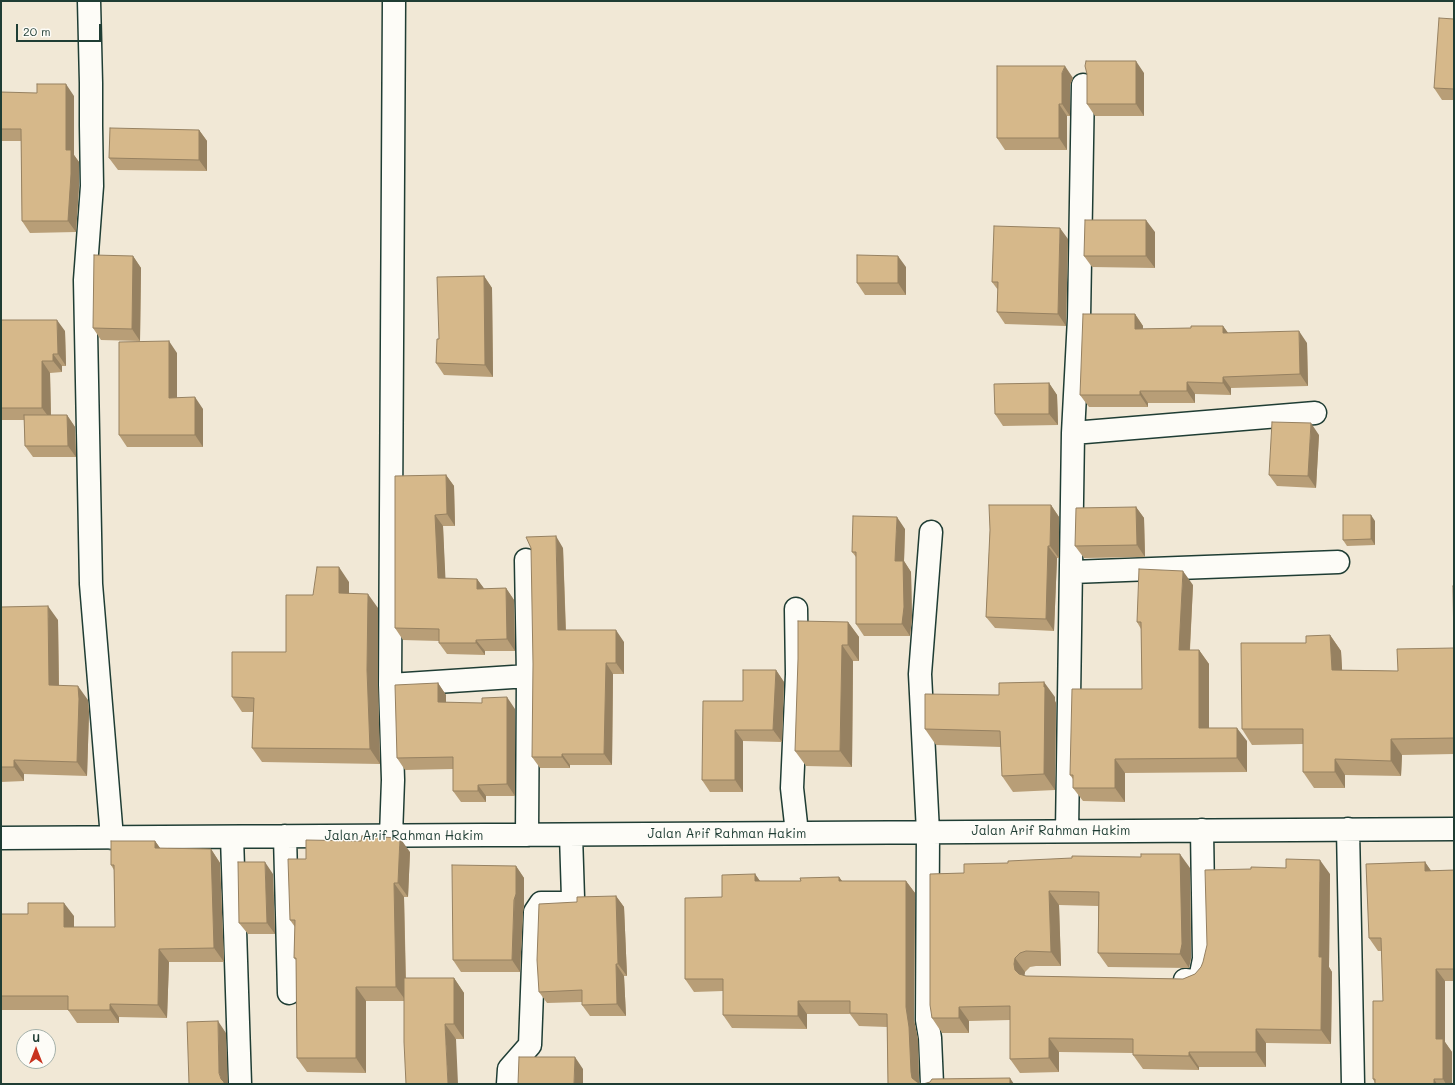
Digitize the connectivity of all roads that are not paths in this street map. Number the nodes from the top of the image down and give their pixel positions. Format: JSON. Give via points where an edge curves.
{"nodes":[{"id":1,"x":89,"y":1,"type":"edge"},
{"id":2,"x":394,"y":1,"type":"edge"},
{"id":3,"x":1083,"y":85,"type":"dead end"},
{"id":4,"x":1316,"y":413,"type":"dead end"},
{"id":5,"x":1073,"y":433,"type":"junction"},
{"id":6,"x":931,"y":532,"type":"dead end"},
{"id":7,"x":526,"y":560,"type":"dead end"},
{"id":8,"x":1338,"y":562,"type":"dead end"},
{"id":9,"x":1072,"y":572,"type":"junction"},
{"id":10,"x":796,"y":609,"type":"dead end"},
{"id":11,"x":528,"y":676,"type":"junction"},
{"id":12,"x":390,"y":685,"type":"junction"},
{"id":13,"x":1348,"y":829,"type":"junction"},
{"id":14,"x":1454,"y":829,"type":"edge"},
{"id":15,"x":1202,"y":830,"type":"junction"},
{"id":16,"x":1067,"y":831,"type":"junction"},
{"id":17,"x":928,"y":832,"type":"junction"},
{"id":18,"x":797,"y":833,"type":"junction"},
{"id":19,"x":571,"y":834,"type":"junction"},
{"id":20,"x":527,"y":835,"type":"junction"},
{"id":21,"x":285,"y":836,"type":"junction"},
{"id":22,"x":391,"y":836,"type":"junction"},
{"id":23,"x":232,"y":837,"type":"junction"},
{"id":24,"x":1,"y":838,"type":"edge"},
{"id":25,"x":112,"y":838,"type":"junction"},
{"id":26,"x":1162,"y":980,"type":"edge"},
{"id":27,"x":288,"y":993,"type":"dead end"},
{"id":28,"x":240,"y":1084,"type":"edge"},
{"id":29,"x":508,"y":1084,"type":"edge"},
{"id":30,"x":932,"y":1084,"type":"edge"},
{"id":31,"x":1353,"y":1084,"type":"edge"}],
"edges":[{"from":1,"to":25,"type":"street","via":[[92,186],[85,280],[92,584]]},
{"from":2,"to":12,"type":"street"},
{"from":3,"to":5,"type":"street","via":[[1079,318]]},
{"from":4,"to":5,"type":"street"},
{"from":5,"to":9,"type":"street"},
{"from":6,"to":17,"type":"street","via":[[920,674]]},
{"from":7,"to":11,"type":"street"},
{"from":8,"to":9,"type":"street"},
{"from":9,"to":16,"type":"street"},
{"from":10,"to":18,"type":"street","via":[[792,788]]},
{"from":11,"to":12,"type":"street"},
{"from":11,"to":20,"type":"street"},
{"from":12,"to":22,"type":"street","via":[[393,780]]},
{"from":13,"to":14,"type":"street","name":"Jalan Arif Rahman Hakim"},
{"from":13,"to":15,"type":"street","name":"Jalan Arif Rahman Hakim"},
{"from":13,"to":31,"type":"street"},
{"from":15,"to":16,"type":"street","name":"Jalan Arif Rahman Hakim"},
{"from":15,"to":26,"type":"street","via":[[1204,959],[1201,974],[1194,980]]},
{"from":16,"to":17,"type":"street","name":"Jalan Arif Rahman Hakim"},
{"from":17,"to":18,"type":"street","name":"Jalan Arif Rahman Hakim"},
{"from":17,"to":30,"type":"street","via":[[927,1020]]},
{"from":18,"to":19,"type":"street","name":"Jalan Arif Rahman Hakim"},
{"from":19,"to":20,"type":"street","name":"Jalan Arif Rahman Hakim"},
{"from":19,"to":29,"type":"street","via":[[572,902],[541,903],[535,912],[530,1045],[509,1069]]},
{"from":20,"to":22,"type":"street","name":"Jalan Arif Rahman Hakim"},
{"from":21,"to":22,"type":"street","name":"Jalan Arif Rahman Hakim"},
{"from":21,"to":23,"type":"street","name":"Jalan Arif Rahman Hakim"},
{"from":21,"to":27,"type":"street"},
{"from":23,"to":25,"type":"street","name":"Jalan Arif Rahman Hakim"},
{"from":23,"to":28,"type":"street"},
{"from":24,"to":25,"type":"street","name":"Jalan Arif Rahman Hakim"}]}
